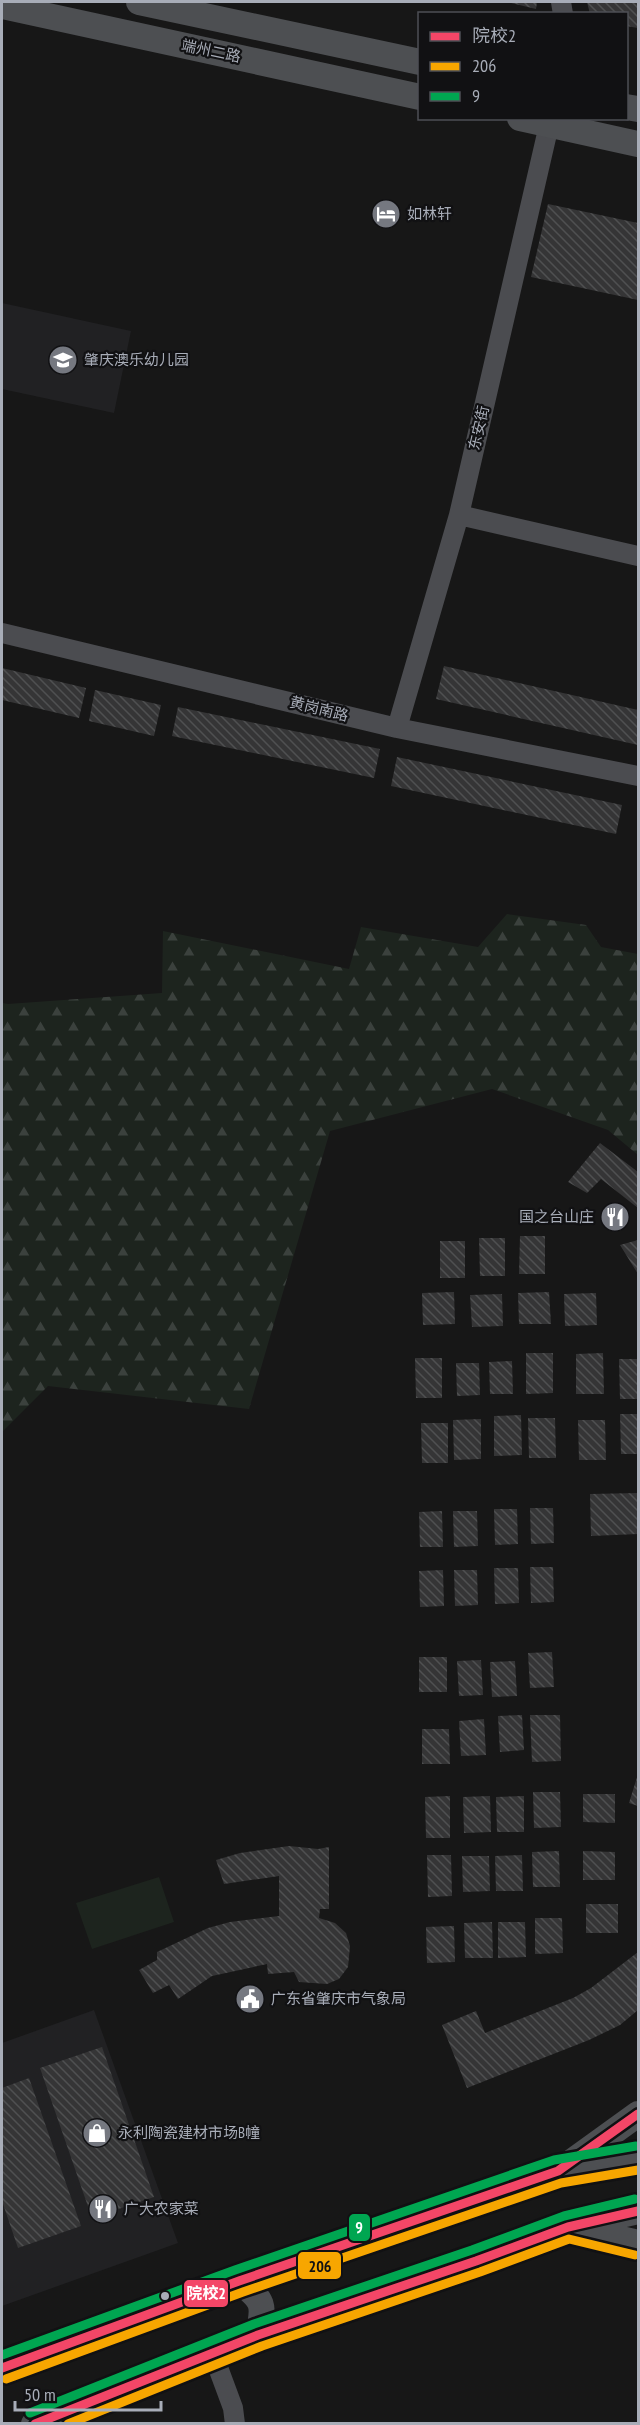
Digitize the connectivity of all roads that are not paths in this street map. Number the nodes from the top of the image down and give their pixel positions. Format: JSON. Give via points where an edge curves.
{"nodes":[{"id":1,"x":139,"y":2,"type":"edge"},
{"id":2,"x":2,"y":6,"type":"edge"},
{"id":3,"x":418,"y":62,"type":"edge"},
{"id":4,"x":418,"y":97,"type":"edge"},
{"id":5,"x":528,"y":120,"type":"edge"},
{"id":6,"x":549,"y":125,"type":"junction"},
{"id":7,"x":639,"y":144,"type":"edge"},
{"id":8,"x":459,"y":515,"type":"junction"},
{"id":9,"x":639,"y":556,"type":"edge"},
{"id":10,"x":2,"y":633,"type":"edge"},
{"id":11,"x":397,"y":728,"type":"junction"},
{"id":12,"x":639,"y":776,"type":"edge"},
{"id":13,"x":639,"y":2114,"type":"edge"},
{"id":14,"x":639,"y":2158,"type":"edge"},
{"id":15,"x":558,"y":2171,"type":"junction"},
{"id":16,"x":639,"y":2211,"type":"edge"},
{"id":17,"x":568,"y":2227,"type":"junction"},
{"id":18,"x":639,"y":2243,"type":"edge"},
{"id":19,"x":239,"y":2281,"type":"junction"},
{"id":20,"x":258,"y":2335,"type":"junction"},
{"id":21,"x":213,"y":2354,"type":"junction"},
{"id":22,"x":2,"y":2368,"type":"edge"},
{"id":23,"x":34,"y":2424,"type":"edge"},
{"id":24,"x":236,"y":2424,"type":"edge"}],
"edges":[{"from":1,"to":3,"type":"main road"},
{"from":2,"to":4,"type":"main road","name":"端州二路"},
{"from":5,"to":6,"type":"main road"},
{"from":6,"to":7,"type":"main road"},
{"from":6,"to":8,"type":"street","name":"东安街"},
{"from":8,"to":9,"type":"street"},
{"from":8,"to":11,"type":"street","name":"东安街"},
{"from":10,"to":11,"type":"street","name":"黄岗南路"},
{"from":11,"to":12,"type":"street","name":"黄岗南路"},
{"from":13,"to":15,"type":"main road"},
{"from":14,"to":15,"type":"main road"},
{"from":15,"to":19,"type":"main road"},
{"from":16,"to":17,"type":"main road"},
{"from":17,"to":18,"type":"main road"},
{"from":17,"to":20,"type":"main road"},
{"from":19,"to":20,"type":"main road","via":[[256,2294],[263,2311]]},
{"from":19,"to":22,"type":"main road"},
{"from":20,"to":21,"type":"main road"},
{"from":21,"to":23,"type":"main road"},
{"from":21,"to":24,"type":"street"}]}
